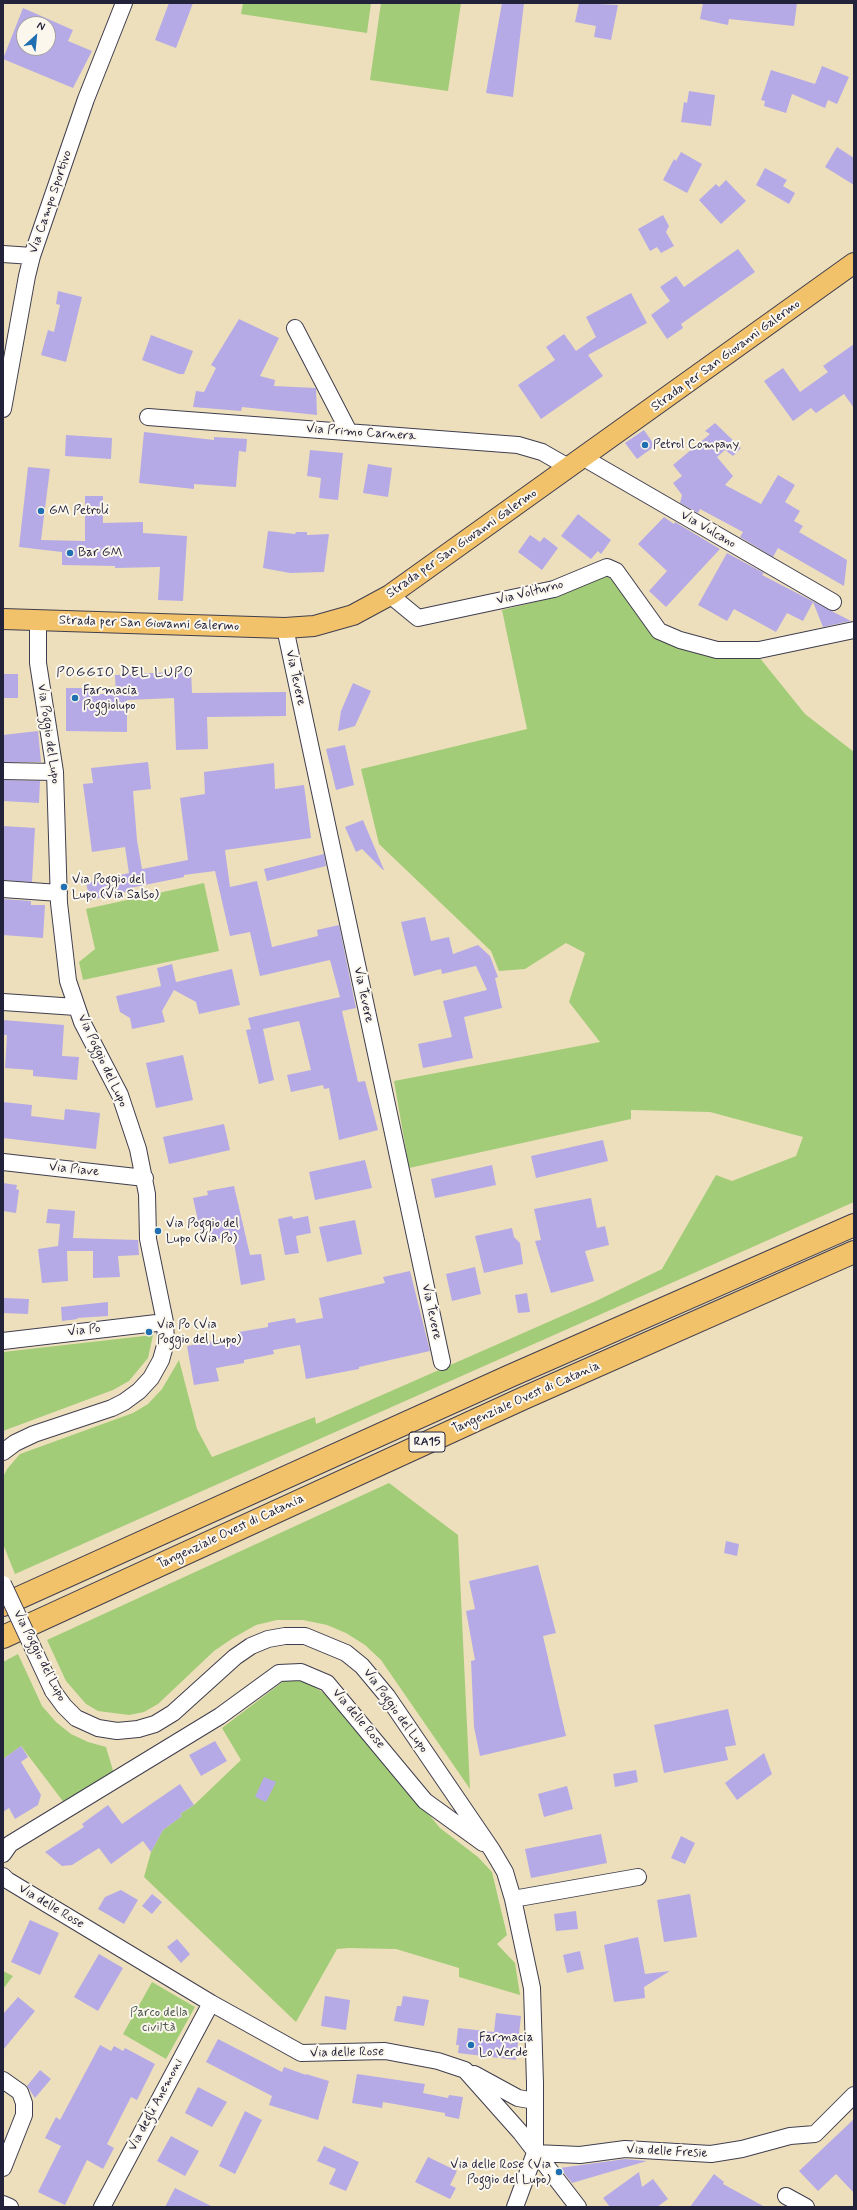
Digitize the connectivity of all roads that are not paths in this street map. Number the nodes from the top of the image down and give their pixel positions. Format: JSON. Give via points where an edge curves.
{"nodes":[{"id":1,"x":124,"y":3,"type":"edge"},
{"id":2,"x":3,"y":254,"type":"edge"},
{"id":3,"x":32,"y":256,"type":"junction"},
{"id":4,"x":854,"y":263,"type":"edge"},
{"id":5,"x":296,"y":328,"type":"dead end"},
{"id":6,"x":5,"y":383,"type":"edge"},
{"id":7,"x":3,"y":409,"type":"edge"},
{"id":8,"x":148,"y":417,"type":"dead end"},
{"id":9,"x":349,"y":432,"type":"junction"},
{"id":10,"x":577,"y":463,"type":"junction"},
{"id":11,"x":390,"y":595,"type":"junction"},
{"id":12,"x":833,"y":602,"type":"dead end"},
{"id":13,"x":3,"y":619,"type":"edge"},
{"id":14,"x":38,"y":620,"type":"junction"},
{"id":15,"x":285,"y":628,"type":"junction"},
{"id":16,"x":854,"y":630,"type":"edge"},
{"id":17,"x":3,"y":771,"type":"edge"},
{"id":18,"x":55,"y":772,"type":"junction"},
{"id":19,"x":3,"y":889,"type":"edge"},
{"id":20,"x":59,"y":893,"type":"junction"},
{"id":21,"x":3,"y":1002,"type":"edge"},
{"id":22,"x":76,"y":1007,"type":"junction"},
{"id":23,"x":3,"y":1162,"type":"edge"},
{"id":24,"x":145,"y":1178,"type":"junction"},
{"id":25,"x":854,"y":1225,"type":"edge"},
{"id":26,"x":854,"y":1252,"type":"edge"},
{"id":27,"x":165,"y":1322,"type":"junction"},
{"id":28,"x":3,"y":1341,"type":"edge"},
{"id":29,"x":442,"y":1362,"type":"dead end"},
{"id":30,"x":3,"y":1452,"type":"edge"},
{"id":31,"x":88,"y":1567,"type":"junction"},
{"id":32,"x":3,"y":1584,"type":"edge"},
{"id":33,"x":3,"y":1600,"type":"edge"},
{"id":34,"x":3,"y":1605,"type":"edge"},
{"id":35,"x":3,"y":1637,"type":"edge"},
{"id":36,"x":448,"y":1786,"type":"junction"},
{"id":37,"x":432,"y":1806,"type":"junction"},
{"id":38,"x":492,"y":1850,"type":"junction"},
{"id":39,"x":3,"y":1854,"type":"edge"},
{"id":40,"x":3,"y":1876,"type":"edge"},
{"id":41,"x":638,"y":1877,"type":"dead end"},
{"id":42,"x":513,"y":1899,"type":"junction"},
{"id":43,"x":211,"y":2003,"type":"junction"},
{"id":44,"x":465,"y":2070,"type":"junction"},
{"id":45,"x":3,"y":2080,"type":"edge"},
{"id":46,"x":854,"y":2096,"type":"edge"},
{"id":47,"x":535,"y":2100,"type":"junction"},
{"id":48,"x":535,"y":2153,"type":"junction"},
{"id":49,"x":3,"y":2168,"type":"edge"},
{"id":50,"x":786,"y":2196,"type":"dead end"},
{"id":51,"x":3,"y":2204,"type":"edge"},
{"id":52,"x":10,"y":2207,"type":"edge"},
{"id":53,"x":102,"y":2207,"type":"edge"},
{"id":54,"x":514,"y":2207,"type":"edge"},
{"id":55,"x":578,"y":2207,"type":"edge"},
{"id":56,"x":806,"y":2207,"type":"edge"}],
"edges":[{"from":1,"to":3,"type":"street","name":"Via Campo Sportivo","via":[[86,99]]},
{"from":2,"to":3,"type":"street"},
{"from":3,"to":6,"type":"street","name":"Via Campo Sportivo"},
{"from":4,"to":10,"type":"main road","name":"Strada per San Giovanni Galermo"},
{"from":5,"to":9,"type":"street"},
{"from":6,"to":7,"type":"street","name":"Via Campo Sportivo"},
{"from":8,"to":9,"type":"street","name":"Via Primo Carnera"},
{"from":9,"to":10,"type":"street","name":"Via Primo Carnera","via":[[518,445]]},
{"from":10,"to":11,"type":"main road","name":"Strada per San Giovanni Galermo"},
{"from":10,"to":12,"type":"street","name":"Via Vulcano"},
{"from":11,"to":15,"type":"main road","name":"Strada per San Giovanni Galermo","via":[[353,615],[314,626]]},
{"from":11,"to":16,"type":"street","name":"Via Volturno","via":[[418,618],[554,589],[607,567],[616,571],[659,631],[680,640],[717,650],[759,650]]},
{"from":13,"to":14,"type":"main road","name":"Strada per San Giovanni Galermo"},
{"from":14,"to":15,"type":"main road","name":"Strada per San Giovanni Galermo"},
{"from":14,"to":18,"type":"street","name":"Via Poggio del Lupo","via":[[38,663]]},
{"from":15,"to":29,"type":"street","name":"Via Tevere"},
{"from":17,"to":18,"type":"street"},
{"from":18,"to":20,"type":"street","name":"Via Poggio del Lupo"},
{"from":19,"to":20,"type":"street"},
{"from":20,"to":22,"type":"street","name":"Via Poggio del Lupo","via":[[68,981]]},
{"from":21,"to":22,"type":"street"},
{"from":22,"to":24,"type":"street","name":"Via Poggio del Lupo","via":[[120,1095]]},
{"from":23,"to":24,"type":"street","name":"Via Piave"},
{"from":24,"to":27,"type":"street","name":"Via Poggio del Lupo","via":[[148,1239]]},
{"from":25,"to":31,"type":"highway","name":"Tangenziale Ovest di Catania","number":"RA15","via":[[510,1376]]},
{"from":26,"to":35,"type":"highway","name":"Tangenziale Ovest di Catania","number":"RA15","via":[[509,1405]]},
{"from":27,"to":28,"type":"street","name":"Via Po"},
{"from":27,"to":30,"type":"street","name":"Via Poggio del Lupo","via":[[166,1342],[161,1360],[151,1378],[139,1391],[112,1408],[34,1434]]},
{"from":31,"to":33,"type":"highway"},
{"from":31,"to":34,"type":"highway","name":"Tangenziale Ovest di Catania","number":"RA15"},
{"from":32,"to":36,"type":"street","name":"Via Poggio del Lupo","bridge":true,"via":[[53,1691],[76,1718],[117,1731],[155,1724],[173,1713],[234,1656],[252,1646],[285,1636],[305,1636],[346,1653],[362,1666],[387,1696]]},
{"from":36,"to":37,"type":"street","via":[[446,1800]]},
{"from":36,"to":38,"type":"street","name":"Via Poggio del Lupo"},
{"from":37,"to":38,"type":"street","name":"Via delle Rose"},
{"from":37,"to":39,"type":"street","name":"Via delle Rose","via":[[425,1801],[327,1683],[301,1672],[279,1673],[220,1716],[10,1844]]},
{"from":38,"to":42,"type":"street","name":"Via Poggio del Lupo","via":[[505,1872]]},
{"from":40,"to":43,"type":"street","name":"Via delle Rose"},
{"from":41,"to":42,"type":"street"},
{"from":42,"to":47,"type":"street","name":"Via Poggio del Lupo","via":[[532,1988]]},
{"from":43,"to":44,"type":"street","name":"Via delle Rose","via":[[301,2053],[385,2051],[438,2061]]},
{"from":43,"to":53,"type":"street","name":"Via degli Anemoni"},
{"from":44,"to":47,"type":"street","via":[[518,2098]]},
{"from":44,"to":48,"type":"street","name":"Via delle Rose","via":[[521,2133]]},
{"from":45,"to":49,"type":"street","via":[[20,2092],[24,2103],[24,2115]]},
{"from":46,"to":48,"type":"street","name":"Via delle Fresie","via":[[815,2134],[790,2136],[742,2149],[711,2154],[625,2149],[580,2155]]},
{"from":47,"to":48,"type":"street","name":"Via Poggio del Lupo"},
{"from":48,"to":54,"type":"street","name":"Via Poggio del Lupo"},
{"from":48,"to":55,"type":"street","name":"Via delle Rose"},
{"from":50,"to":56,"type":"street"},
{"from":51,"to":52,"type":"street"}]}
